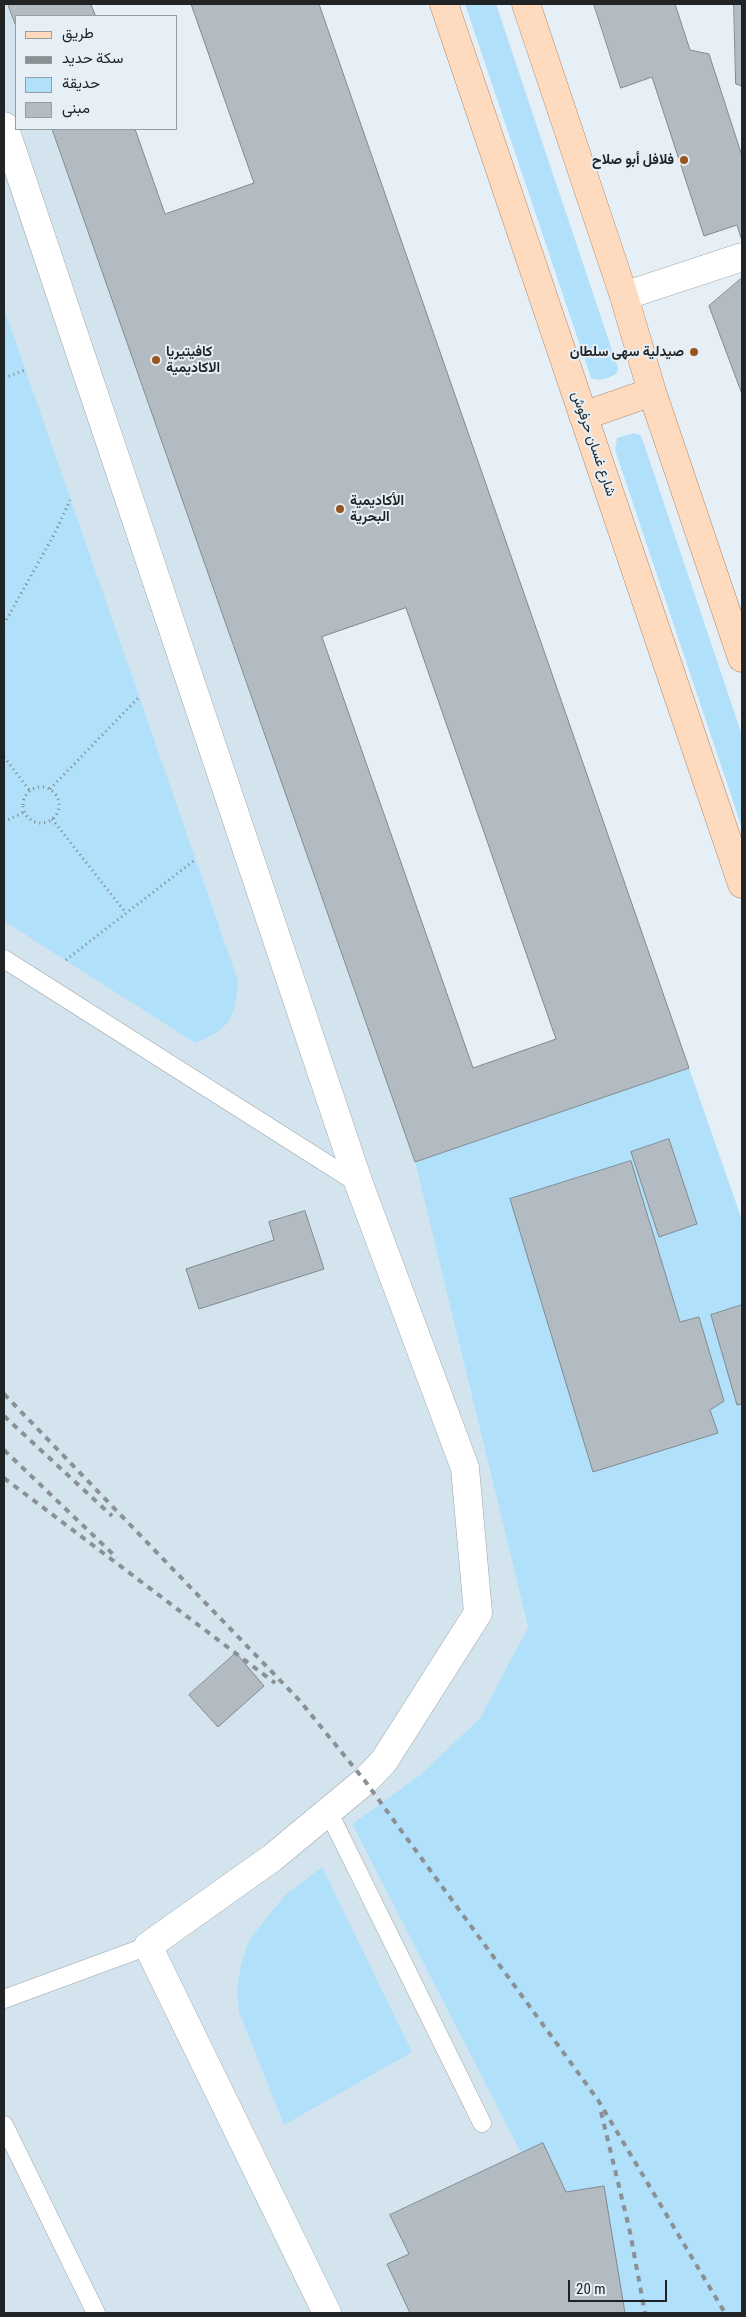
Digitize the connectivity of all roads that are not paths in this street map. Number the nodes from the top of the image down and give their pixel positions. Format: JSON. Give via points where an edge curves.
{"nodes":[{"id":1,"x":444,"y":4,"type":"edge"},
{"id":2,"x":526,"y":4,"type":"edge"},
{"id":3,"x":4,"y":126,"type":"edge"},
{"id":4,"x":742,"y":256,"type":"edge"},
{"id":5,"x":624,"y":296,"type":"junction"},
{"id":6,"x":652,"y":392,"type":"junction"},
{"id":7,"x":583,"y":416,"type":"junction"},
{"id":8,"x":742,"y":658,"type":"edge"},
{"id":9,"x":742,"y":884,"type":"edge"},
{"id":10,"x":4,"y":959,"type":"edge"},
{"id":11,"x":360,"y":1184,"type":"junction"},
{"id":12,"x":328,"y":1811,"type":"junction"},
{"id":13,"x":148,"y":1946,"type":"junction"},
{"id":14,"x":4,"y":1999,"type":"edge"},
{"id":15,"x":482,"y":2123,"type":"dead end"},
{"id":16,"x":4,"y":2126,"type":"edge"},
{"id":17,"x":96,"y":2313,"type":"edge"},
{"id":18,"x":327,"y":2313,"type":"edge"}],
"edges":[{"from":1,"to":7,"type":"main road","name":"شارع غسان حرفوش"},
{"from":2,"to":5,"type":"main road"},
{"from":3,"to":11,"type":"street"},
{"from":4,"to":5,"type":"street"},
{"from":5,"to":6,"type":"main road"},
{"from":6,"to":7,"type":"main road"},
{"from":6,"to":8,"type":"main road"},
{"from":7,"to":9,"type":"main road","name":"شارع غسان حرفوش"},
{"from":10,"to":11,"type":"lane"},
{"from":11,"to":12,"type":"street","via":[[465,1468],[478,1613],[384,1761]]},
{"from":12,"to":13,"type":"street","via":[[272,1858]]},
{"from":12,"to":15,"type":"lane"},
{"from":13,"to":14,"type":"lane"},
{"from":13,"to":18,"type":"street"},
{"from":16,"to":17,"type":"lane"}]}
